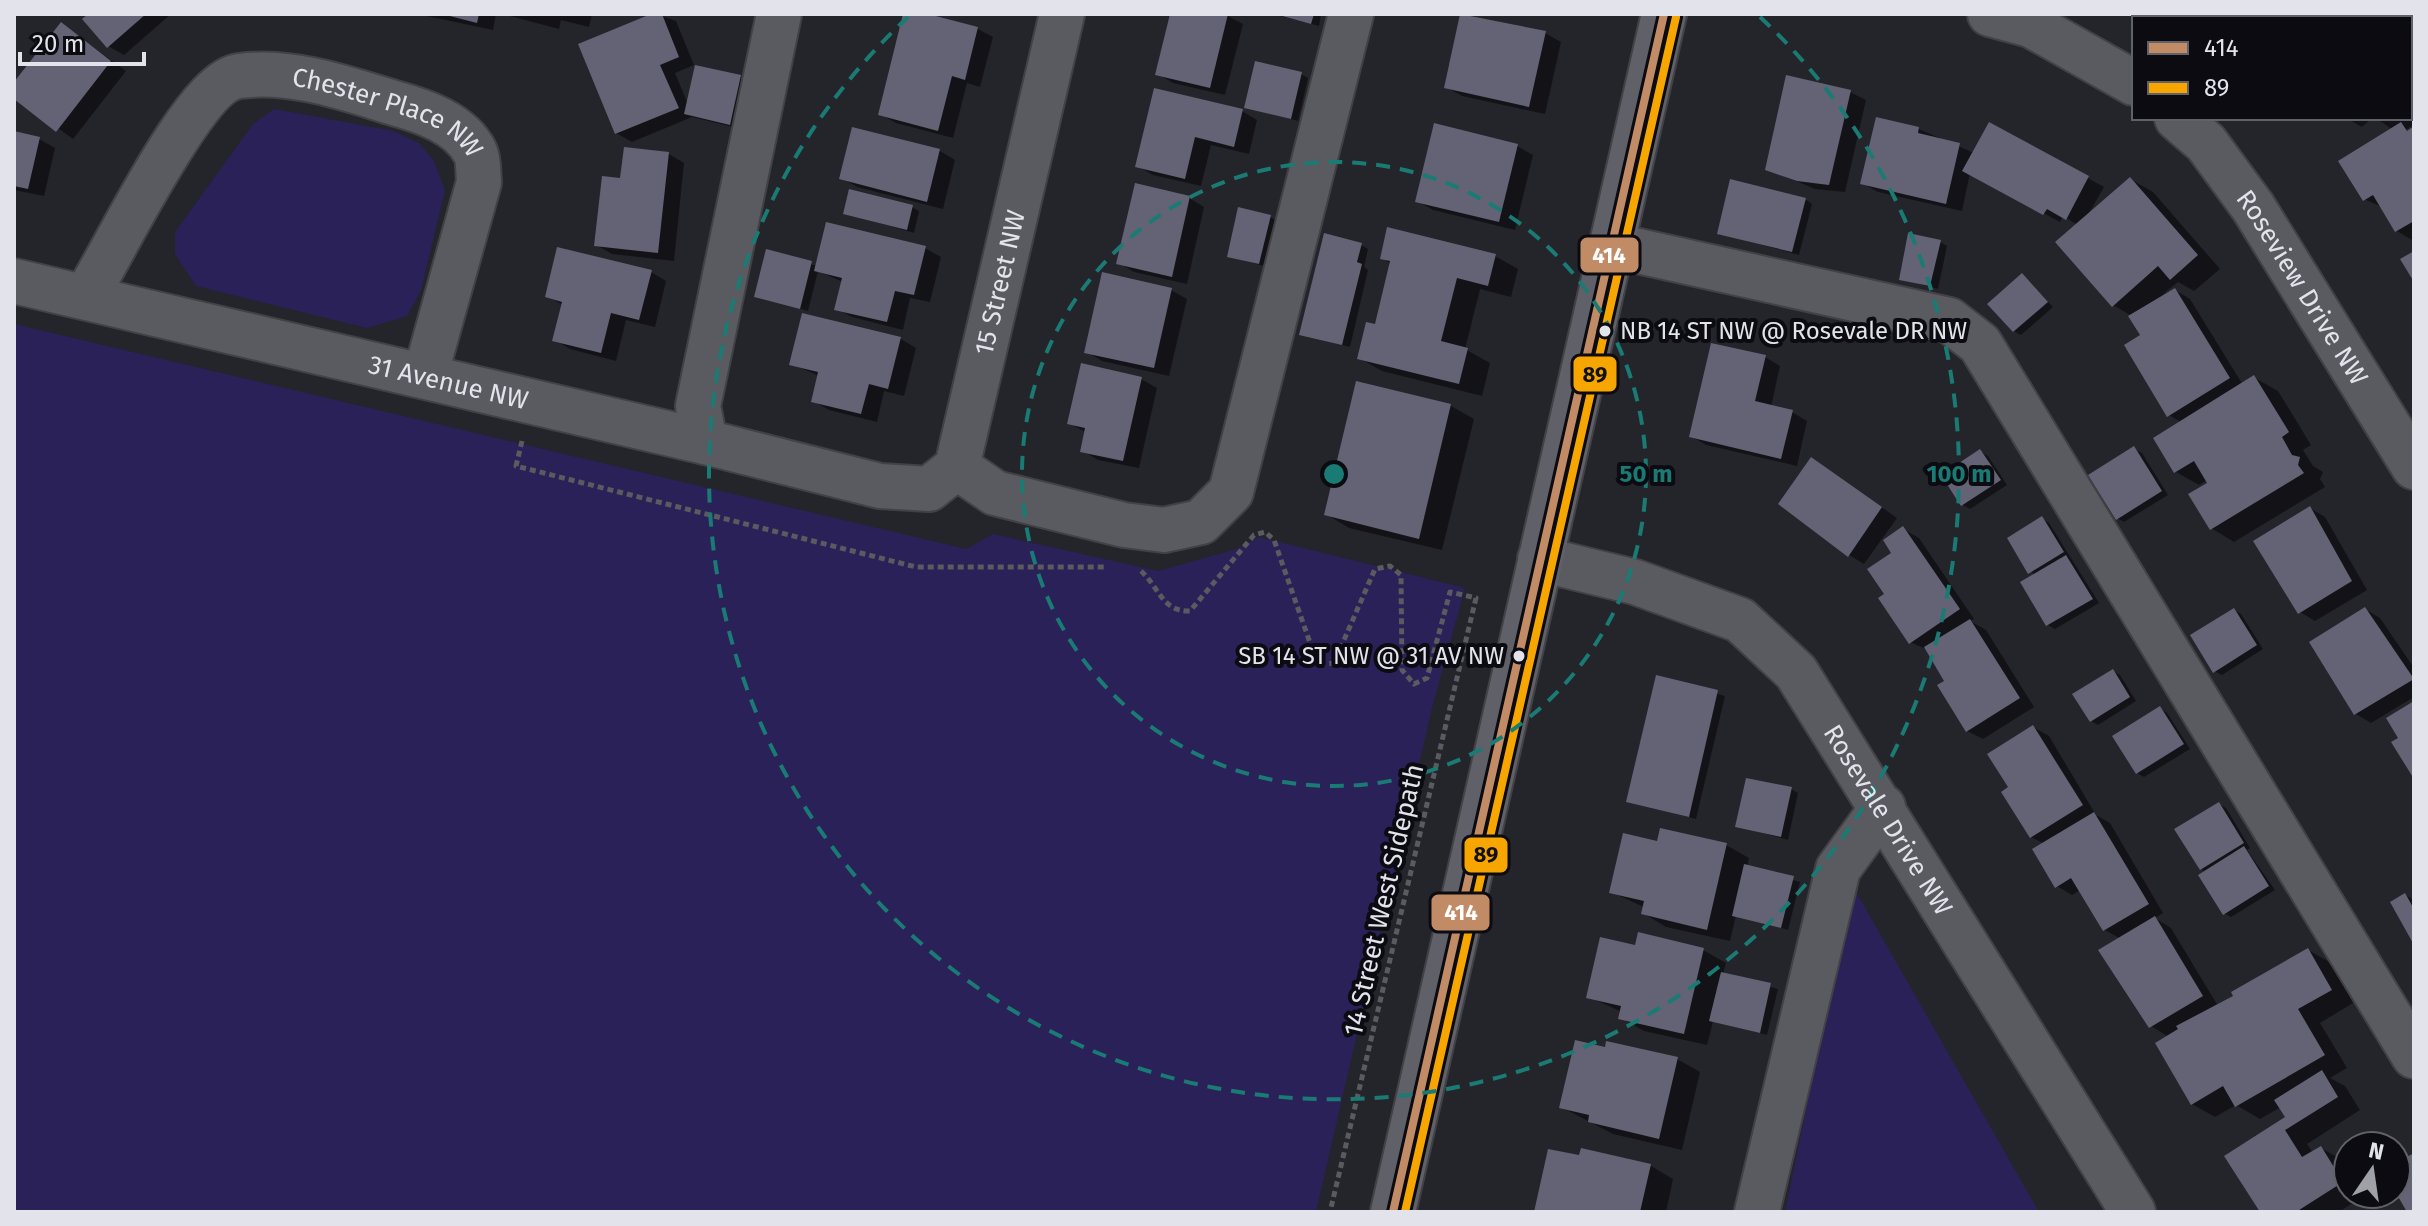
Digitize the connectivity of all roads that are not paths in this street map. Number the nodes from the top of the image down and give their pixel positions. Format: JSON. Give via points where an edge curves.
{"nodes":[{"id":1,"x":779,"y":14,"type":"edge"},
{"id":2,"x":1062,"y":14,"type":"edge"},
{"id":3,"x":1351,"y":14,"type":"edge"},
{"id":4,"x":1664,"y":14,"type":"edge"},
{"id":5,"x":1990,"y":14,"type":"edge"},
{"id":6,"x":2132,"y":82,"type":"edge"},
{"id":7,"x":2179,"y":120,"type":"edge"},
{"id":8,"x":1611,"y":245,"type":"junction"},
{"id":9,"x":14,"y":281,"type":"edge"},
{"id":10,"x":86,"y":296,"type":"junction"},
{"id":11,"x":425,"y":376,"type":"junction"},
{"id":12,"x":705,"y":442,"type":"junction"},
{"id":13,"x":957,"y":467,"type":"junction"},
{"id":14,"x":2414,"y":467,"type":"edge"},
{"id":15,"x":1540,"y":559,"type":"junction"},
{"id":16,"x":1883,"y":807,"type":"junction"},
{"id":17,"x":2414,"y":1056,"type":"edge"},
{"id":18,"x":1393,"y":1212,"type":"edge"},
{"id":19,"x":1757,"y":1212,"type":"edge"},
{"id":20,"x":2133,"y":1212,"type":"edge"}],
"edges":[{"from":1,"to":12,"type":"street","via":[[698,406]]},
{"from":2,"to":13,"type":"street","name":"15 Street NW"},
{"from":3,"to":13,"type":"street","via":[[1231,492],[1201,522],[1164,530],[995,493]]},
{"from":4,"to":8,"type":"main road"},
{"from":5,"to":6,"type":"street","via":[[2031,25]]},
{"from":7,"to":14,"type":"street","name":"Roseview Drive NW","via":[[2206,143],[2253,207]]},
{"from":8,"to":15,"type":"main road"},
{"from":8,"to":17,"type":"street","via":[[1949,320],[1980,344]]},
{"from":9,"to":10,"type":"street","name":"31 Avenue NW"},
{"from":10,"to":11,"type":"street","name":"31 Avenue NW"},
{"from":10,"to":11,"type":"street","name":"Chester Place NW","via":[[200,105],[236,76],[286,76],[338,86],[455,128],[475,153],[479,182]]},
{"from":11,"to":12,"type":"street","name":"31 Avenue NW"},
{"from":12,"to":13,"type":"street","name":"31 Avenue NW","via":[[880,486],[929,489]]},
{"from":15,"to":16,"type":"street","name":"Rosevale Drive NW","via":[[1635,582],[1740,620],[1796,672]]},
{"from":15,"to":18,"type":"main road"},
{"from":16,"to":19,"type":"street","via":[[1838,869]]},
{"from":16,"to":20,"type":"street","name":"Rosevale Drive NW"}]}
